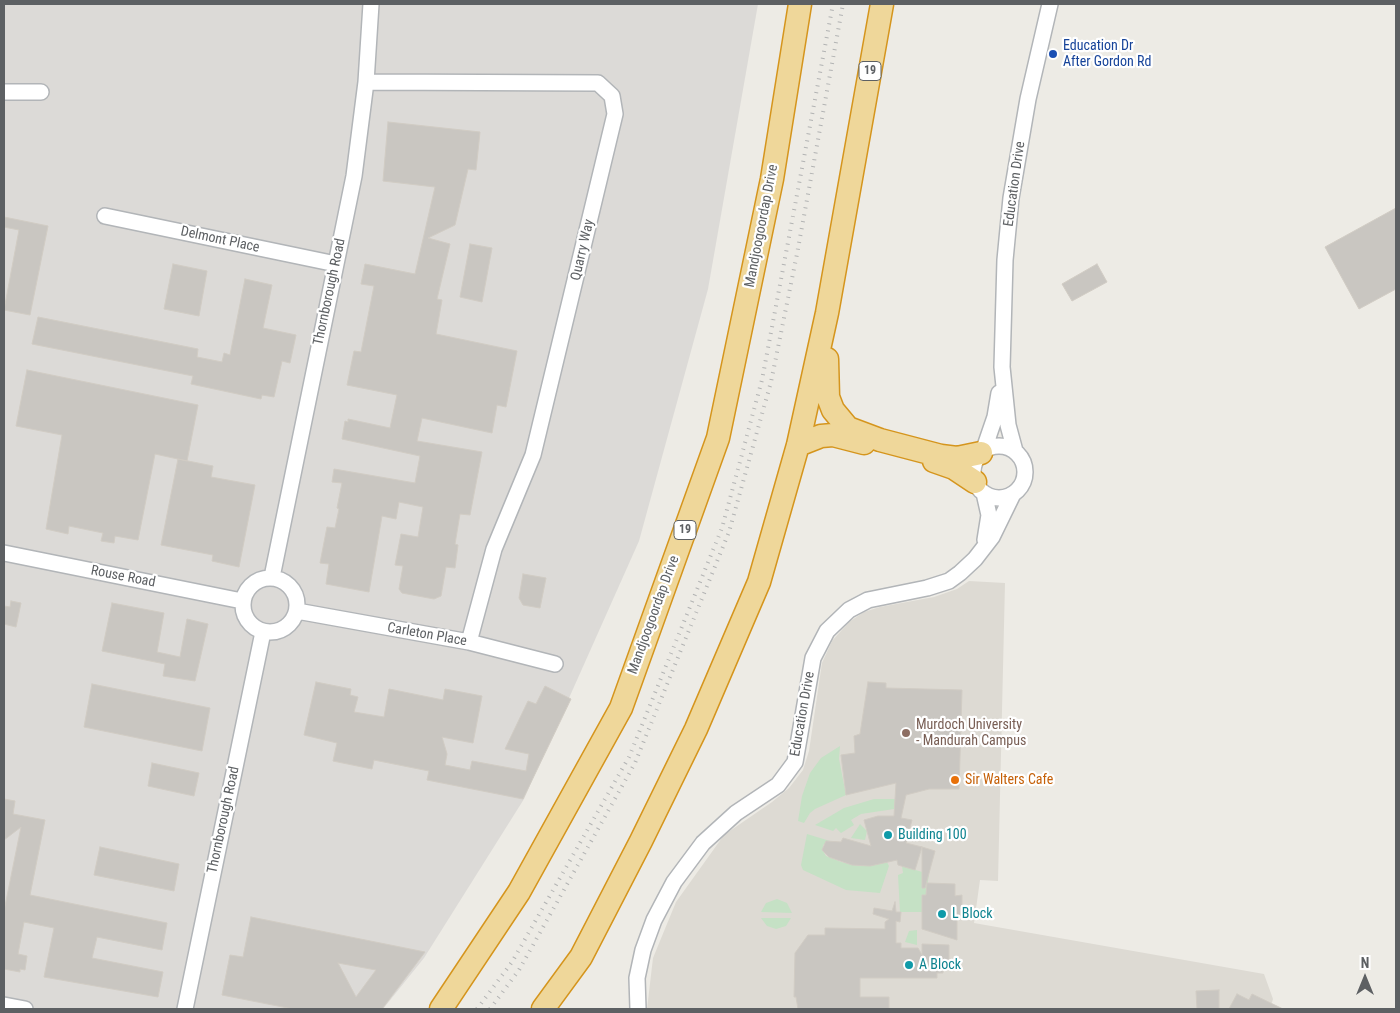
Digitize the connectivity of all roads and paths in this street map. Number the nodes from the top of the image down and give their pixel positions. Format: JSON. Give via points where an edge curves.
{"nodes":[{"id":1,"x":371,"y":4,"type":"edge"},
{"id":2,"x":800,"y":4,"type":"edge"},
{"id":3,"x":882,"y":4,"type":"edge"},
{"id":4,"x":1050,"y":4,"type":"edge"},
{"id":5,"x":366,"y":82,"type":"junction"},
{"id":6,"x":4,"y":92,"type":"edge"},
{"id":7,"x":41,"y":92,"type":"dead end"},
{"id":8,"x":105,"y":216,"type":"dead end"},
{"id":9,"x":336,"y":264,"type":"junction"},
{"id":10,"x":826,"y":313,"type":"junction"},
{"id":11,"x":1002,"y":367,"type":"junction"},
{"id":12,"x":798,"y":445,"type":"junction"},
{"id":13,"x":1015,"y":451,"type":"junction"},
{"id":14,"x":982,"y":453,"type":"junction"},
{"id":15,"x":979,"y":487,"type":"junction"},
{"id":16,"x":1013,"y":494,"type":"junction"},
{"id":17,"x":981,"y":551,"type":"junction"},
{"id":18,"x":4,"y":553,"type":"edge"},
{"id":19,"x":272,"y":577,"type":"junction"},
{"id":20,"x":242,"y":601,"type":"junction"},
{"id":21,"x":297,"y":611,"type":"junction"},
{"id":22,"x":263,"y":632,"type":"junction"},
{"id":23,"x":470,"y":642,"type":"junction"},
{"id":24,"x":555,"y":664,"type":"dead end"},
{"id":25,"x":5,"y":1006,"type":"edge"},
{"id":26,"x":25,"y":1009,"type":"edge"},
{"id":27,"x":185,"y":1009,"type":"edge"},
{"id":28,"x":440,"y":1009,"type":"edge"},
{"id":29,"x":543,"y":1009,"type":"edge"},
{"id":30,"x":638,"y":1009,"type":"edge"}],
"edges":[{"from":1,"to":5,"type":"street","name":"Thornborough Road"},
{"from":2,"to":28,"type":"highway","name":"Mandjoogoordap Drive","number":"19","via":[[772,179],[715,447],[621,708],[519,892]]},
{"from":3,"to":10,"type":"highway","number":"19"},
{"from":4,"to":11,"type":"street","name":"Education Drive","via":[[1028,99],[1011,198],[1004,280]]},
{"from":5,"to":9,"type":"street","name":"Thornborough Road","via":[[354,176]]},
{"from":5,"to":23,"type":"street","name":"Quarry Way","via":[[598,83],[612,96],[615,114],[534,455],[494,549]]},
{"from":6,"to":7,"type":"street"},
{"from":8,"to":9,"type":"street","name":"Delmont Place"},
{"from":9,"to":19,"type":"street","name":"Thornborough Road"},
{"from":10,"to":12,"type":"highway","number":"19"},
{"from":10,"to":14,"type":"highway","via":[[826,390],[833,410],[848,428],[941,456],[958,458]]},
{"from":11,"to":13,"type":"street","name":"Education Drive","via":[[1008,425]]},
{"from":11,"to":14,"type":"street","name":"Education Drive","via":[[995,417]]},
{"from":12,"to":15,"type":"highway","via":[[833,435],[943,464]]},
{"from":12,"to":29,"type":"highway","number":"19","via":[[759,582],[696,729],[581,957]]},
{"from":13,"to":14,"type":"street","via":[[999,446]]},
{"from":13,"to":16,"type":"street","via":[[1022,460],[1025,476]]},
{"from":14,"to":15,"type":"street","via":[[974,467]]},
{"from":15,"to":16,"type":"street","via":[[998,498]]},
{"from":15,"to":17,"type":"street","name":"Education Drive","via":[[989,520]]},
{"from":16,"to":17,"type":"street","name":"Education Drive","via":[[997,529]]},
{"from":17,"to":30,"type":"street","name":"Education Drive","via":[[965,569],[949,580],[868,600],[843,614],[827,631],[813,658],[795,762],[778,785],[736,813],[703,843],[674,882],[643,950],[637,978]]},
{"from":18,"to":20,"type":"street","name":"Rouse Road"},
{"from":19,"to":20,"type":"street","via":[[258,580],[247,588]]},
{"from":19,"to":21,"type":"street","via":[[283,580],[292,588],[297,599]]},
{"from":20,"to":22,"type":"street","via":[[246,620]]},
{"from":21,"to":22,"type":"street","via":[[284,628]]},
{"from":21,"to":23,"type":"street","name":"Carleton Place"},
{"from":22,"to":27,"type":"street","name":"Thornborough Road"},
{"from":23,"to":24,"type":"street","name":"Carleton Place"},
{"from":25,"to":26,"type":"street"}]}
